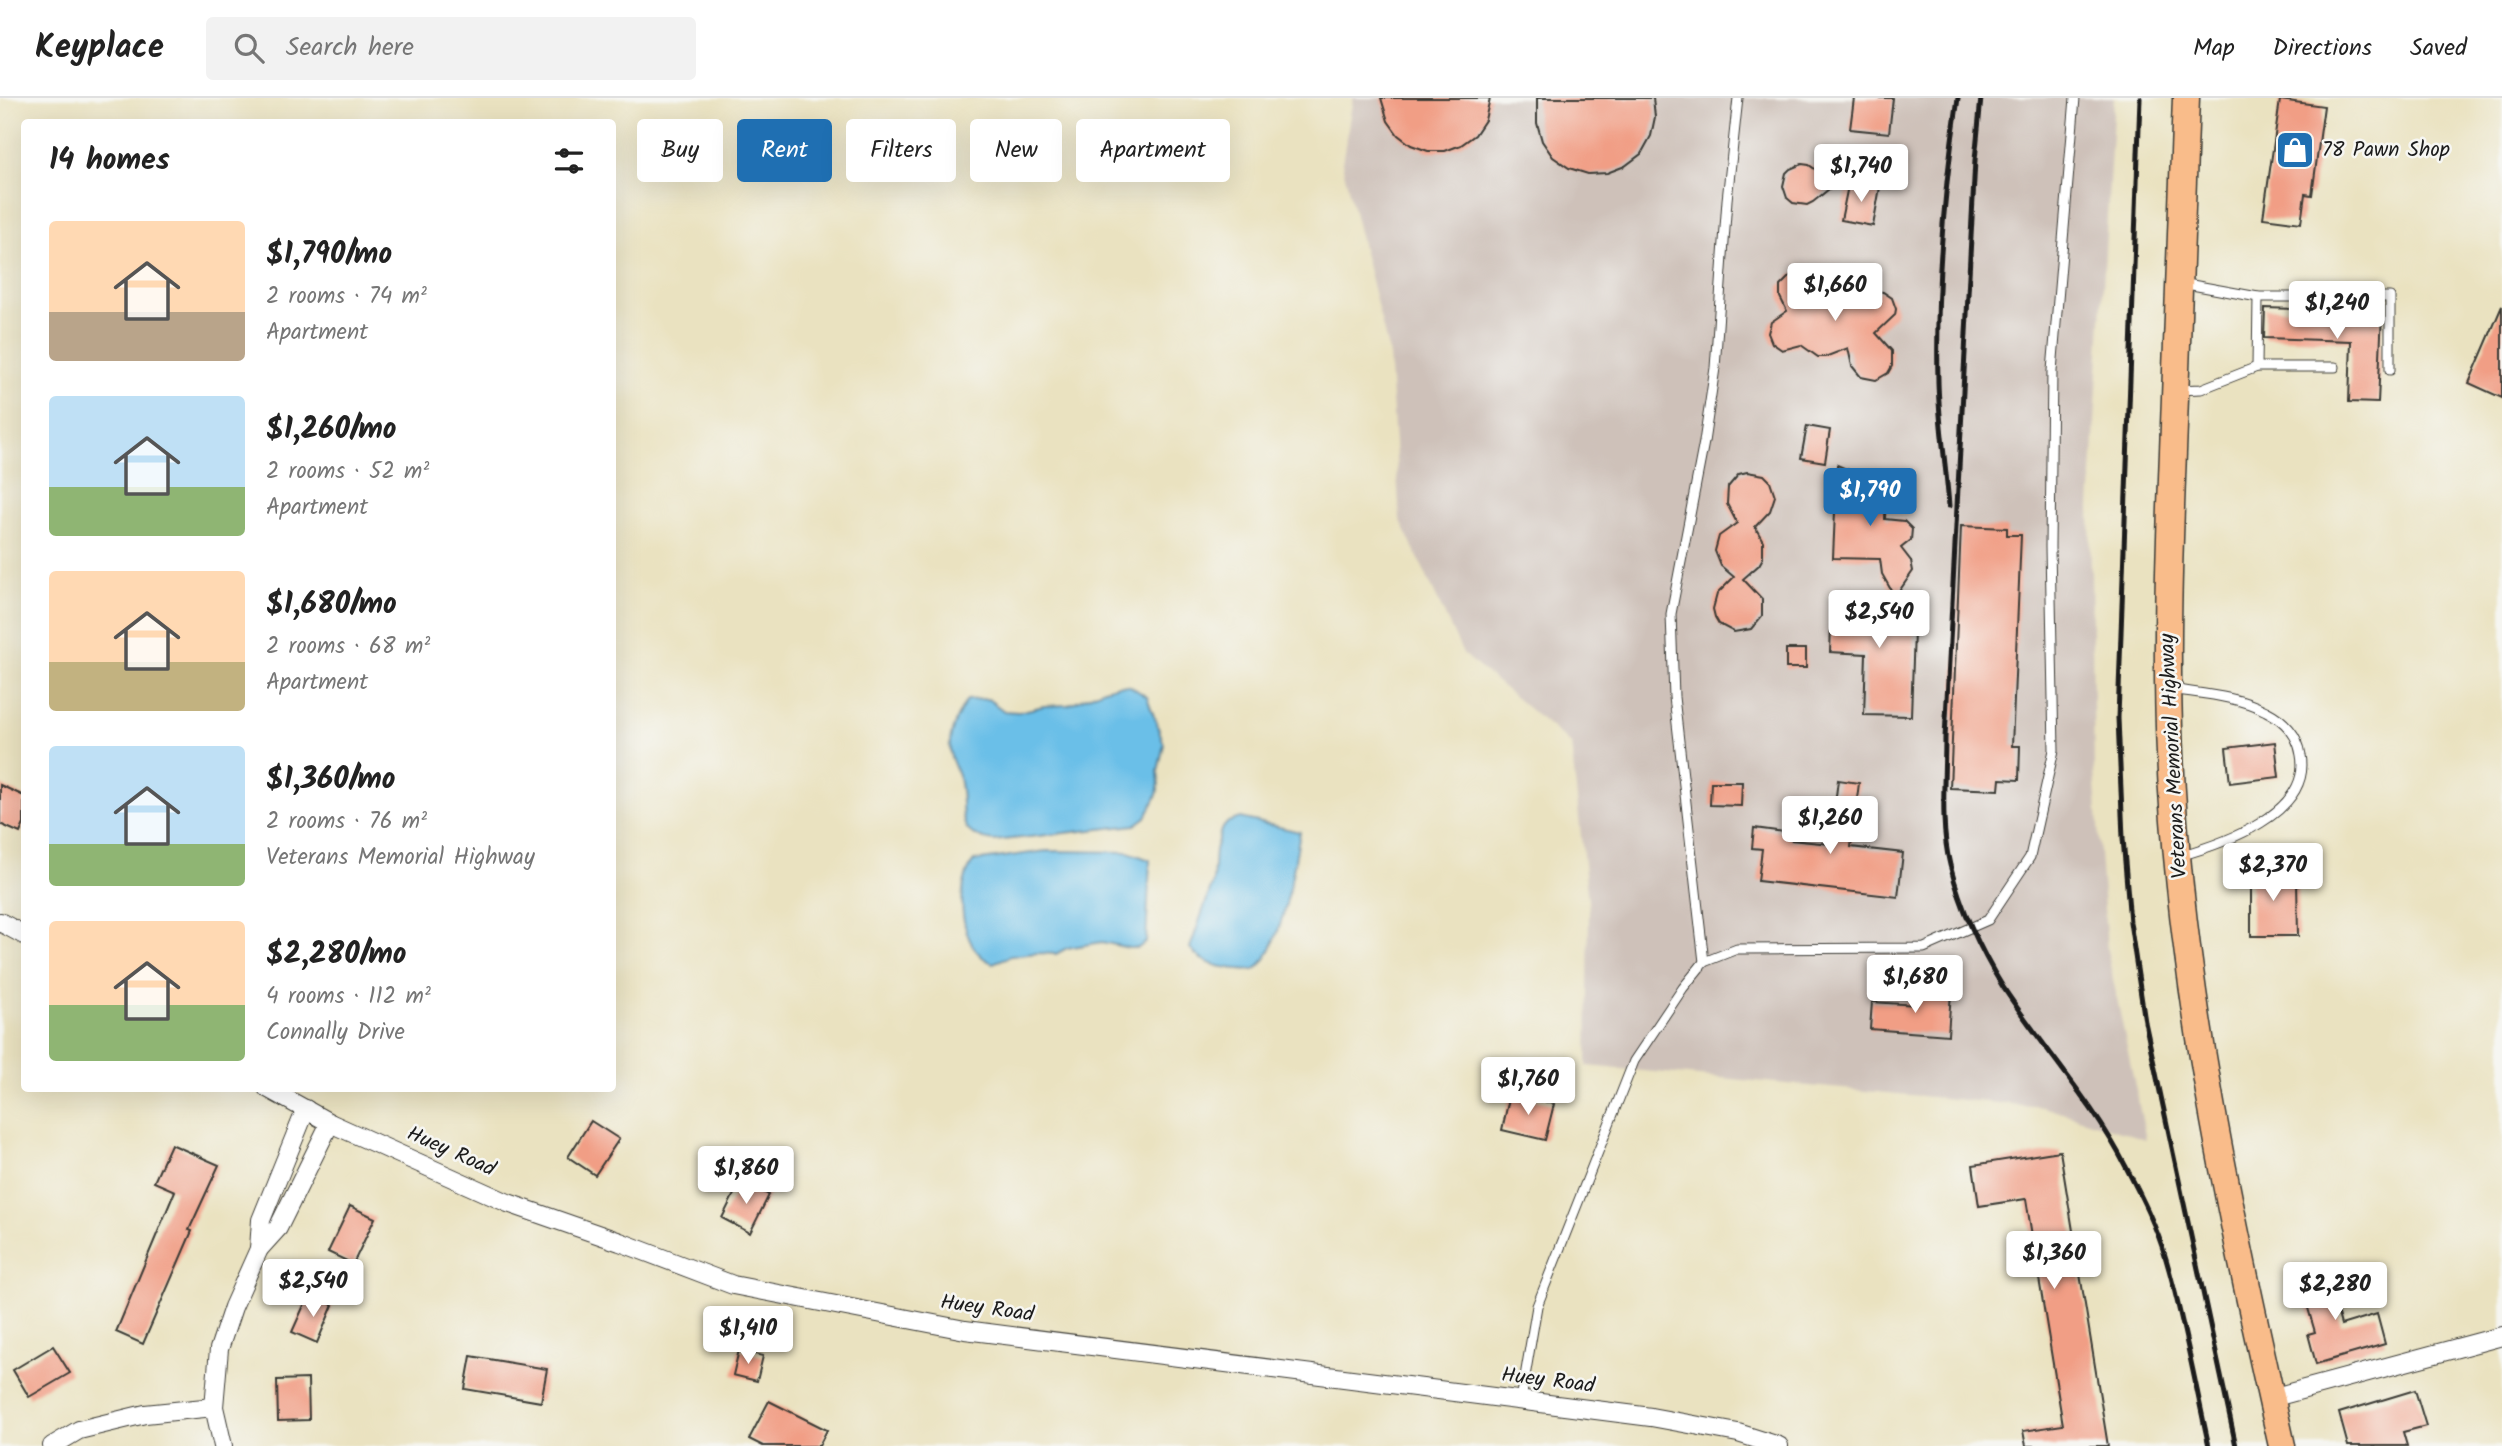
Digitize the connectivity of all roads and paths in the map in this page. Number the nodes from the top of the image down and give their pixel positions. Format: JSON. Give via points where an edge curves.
{"nodes":[{"id":1,"x":1738,"y":98,"type":"edge"},
{"id":2,"x":2075,"y":98,"type":"edge"},
{"id":3,"x":2186,"y":98,"type":"edge"},
{"id":4,"x":2179,"y":283,"type":"junction"},
{"id":5,"x":2258,"y":297,"type":"junction"},
{"id":6,"x":2257,"y":367,"type":"junction"},
{"id":7,"x":2335,"y":367,"type":"dead end"},
{"id":8,"x":2390,"y":370,"type":"dead end"},
{"id":9,"x":2176,"y":390,"type":"junction"},
{"id":10,"x":2168,"y":688,"type":"junction"},
{"id":11,"x":2177,"y":857,"type":"junction"},
{"id":12,"x":0,"y":922,"type":"edge"},
{"id":13,"x":21,"y":933,"type":"edge"},
{"id":14,"x":1704,"y":962,"type":"junction"},
{"id":15,"x":274,"y":1092,"type":"edge"},
{"id":16,"x":306,"y":1109,"type":"junction"},
{"id":17,"x":330,"y":1124,"type":"junction"},
{"id":18,"x":259,"y":1249,"type":"junction"},
{"id":19,"x":2502,"y":1336,"type":"edge"},
{"id":20,"x":2272,"y":1398,"type":"junction"},
{"id":21,"x":1521,"y":1400,"type":"junction"},
{"id":22,"x":214,"y":1407,"type":"junction"},
{"id":23,"x":1736,"y":1440,"type":"edge"},
{"id":24,"x":52,"y":1446,"type":"edge"},
{"id":25,"x":223,"y":1446,"type":"edge"},
{"id":26,"x":1779,"y":1446,"type":"edge"},
{"id":27,"x":2282,"y":1446,"type":"edge"}],
"edges":[{"from":1,"to":14,"type":"lane","via":[[1715,368],[1671,614],[1674,697]]},
{"from":2,"to":14,"type":"lane","via":[[2052,371],[2054,750],[2030,857],[1988,920],[1924,948],[1737,949]]},
{"from":3,"to":4,"type":"main road","name":"Veterans Memorial Highway"},
{"from":4,"to":5,"type":"lane"},
{"from":4,"to":9,"type":"main road","name":"Veterans Memorial Highway"},
{"from":5,"to":6,"type":"lane"},
{"from":5,"to":8,"type":"lane","via":[[2390,297]]},
{"from":6,"to":7,"type":"lane"},
{"from":6,"to":9,"type":"lane","via":[[2202,389]]},
{"from":9,"to":10,"type":"main road","name":"Veterans Memorial Highway"},
{"from":10,"to":11,"type":"main road","name":"Veterans Memorial Highway"},
{"from":10,"to":11,"type":"lane","via":[[2265,710],[2292,732],[2302,760],[2295,790],[2277,810],[2240,835]]},
{"from":11,"to":20,"type":"main road","name":"Veterans Memorial Highway","via":[[2207,1089]]},
{"from":12,"to":13,"type":"street"},
{"from":14,"to":21,"type":"lane","via":[[1634,1061],[1536,1306]]},
{"from":15,"to":16,"type":"street","name":"Huey Road"},
{"from":16,"to":17,"type":"street","name":"Huey Road"},
{"from":16,"to":18,"type":"street","via":[[261,1220]]},
{"from":17,"to":18,"type":"street","via":[[278,1228]]},
{"from":17,"to":21,"type":"street","name":"Huey Road","via":[[508,1203],[733,1285],[965,1330]]},
{"from":18,"to":22,"type":"street","via":[[219,1349]]},
{"from":19,"to":20,"type":"street"},
{"from":20,"to":27,"type":"main road","name":"Veterans Memorial Highway"},
{"from":21,"to":23,"type":"street","name":"Huey Road","via":[[1651,1417]]},
{"from":22,"to":24,"type":"street","via":[[145,1414],[79,1430]]},
{"from":22,"to":25,"type":"street"},
{"from":23,"to":26,"type":"street","name":"Huey Road"}]}
